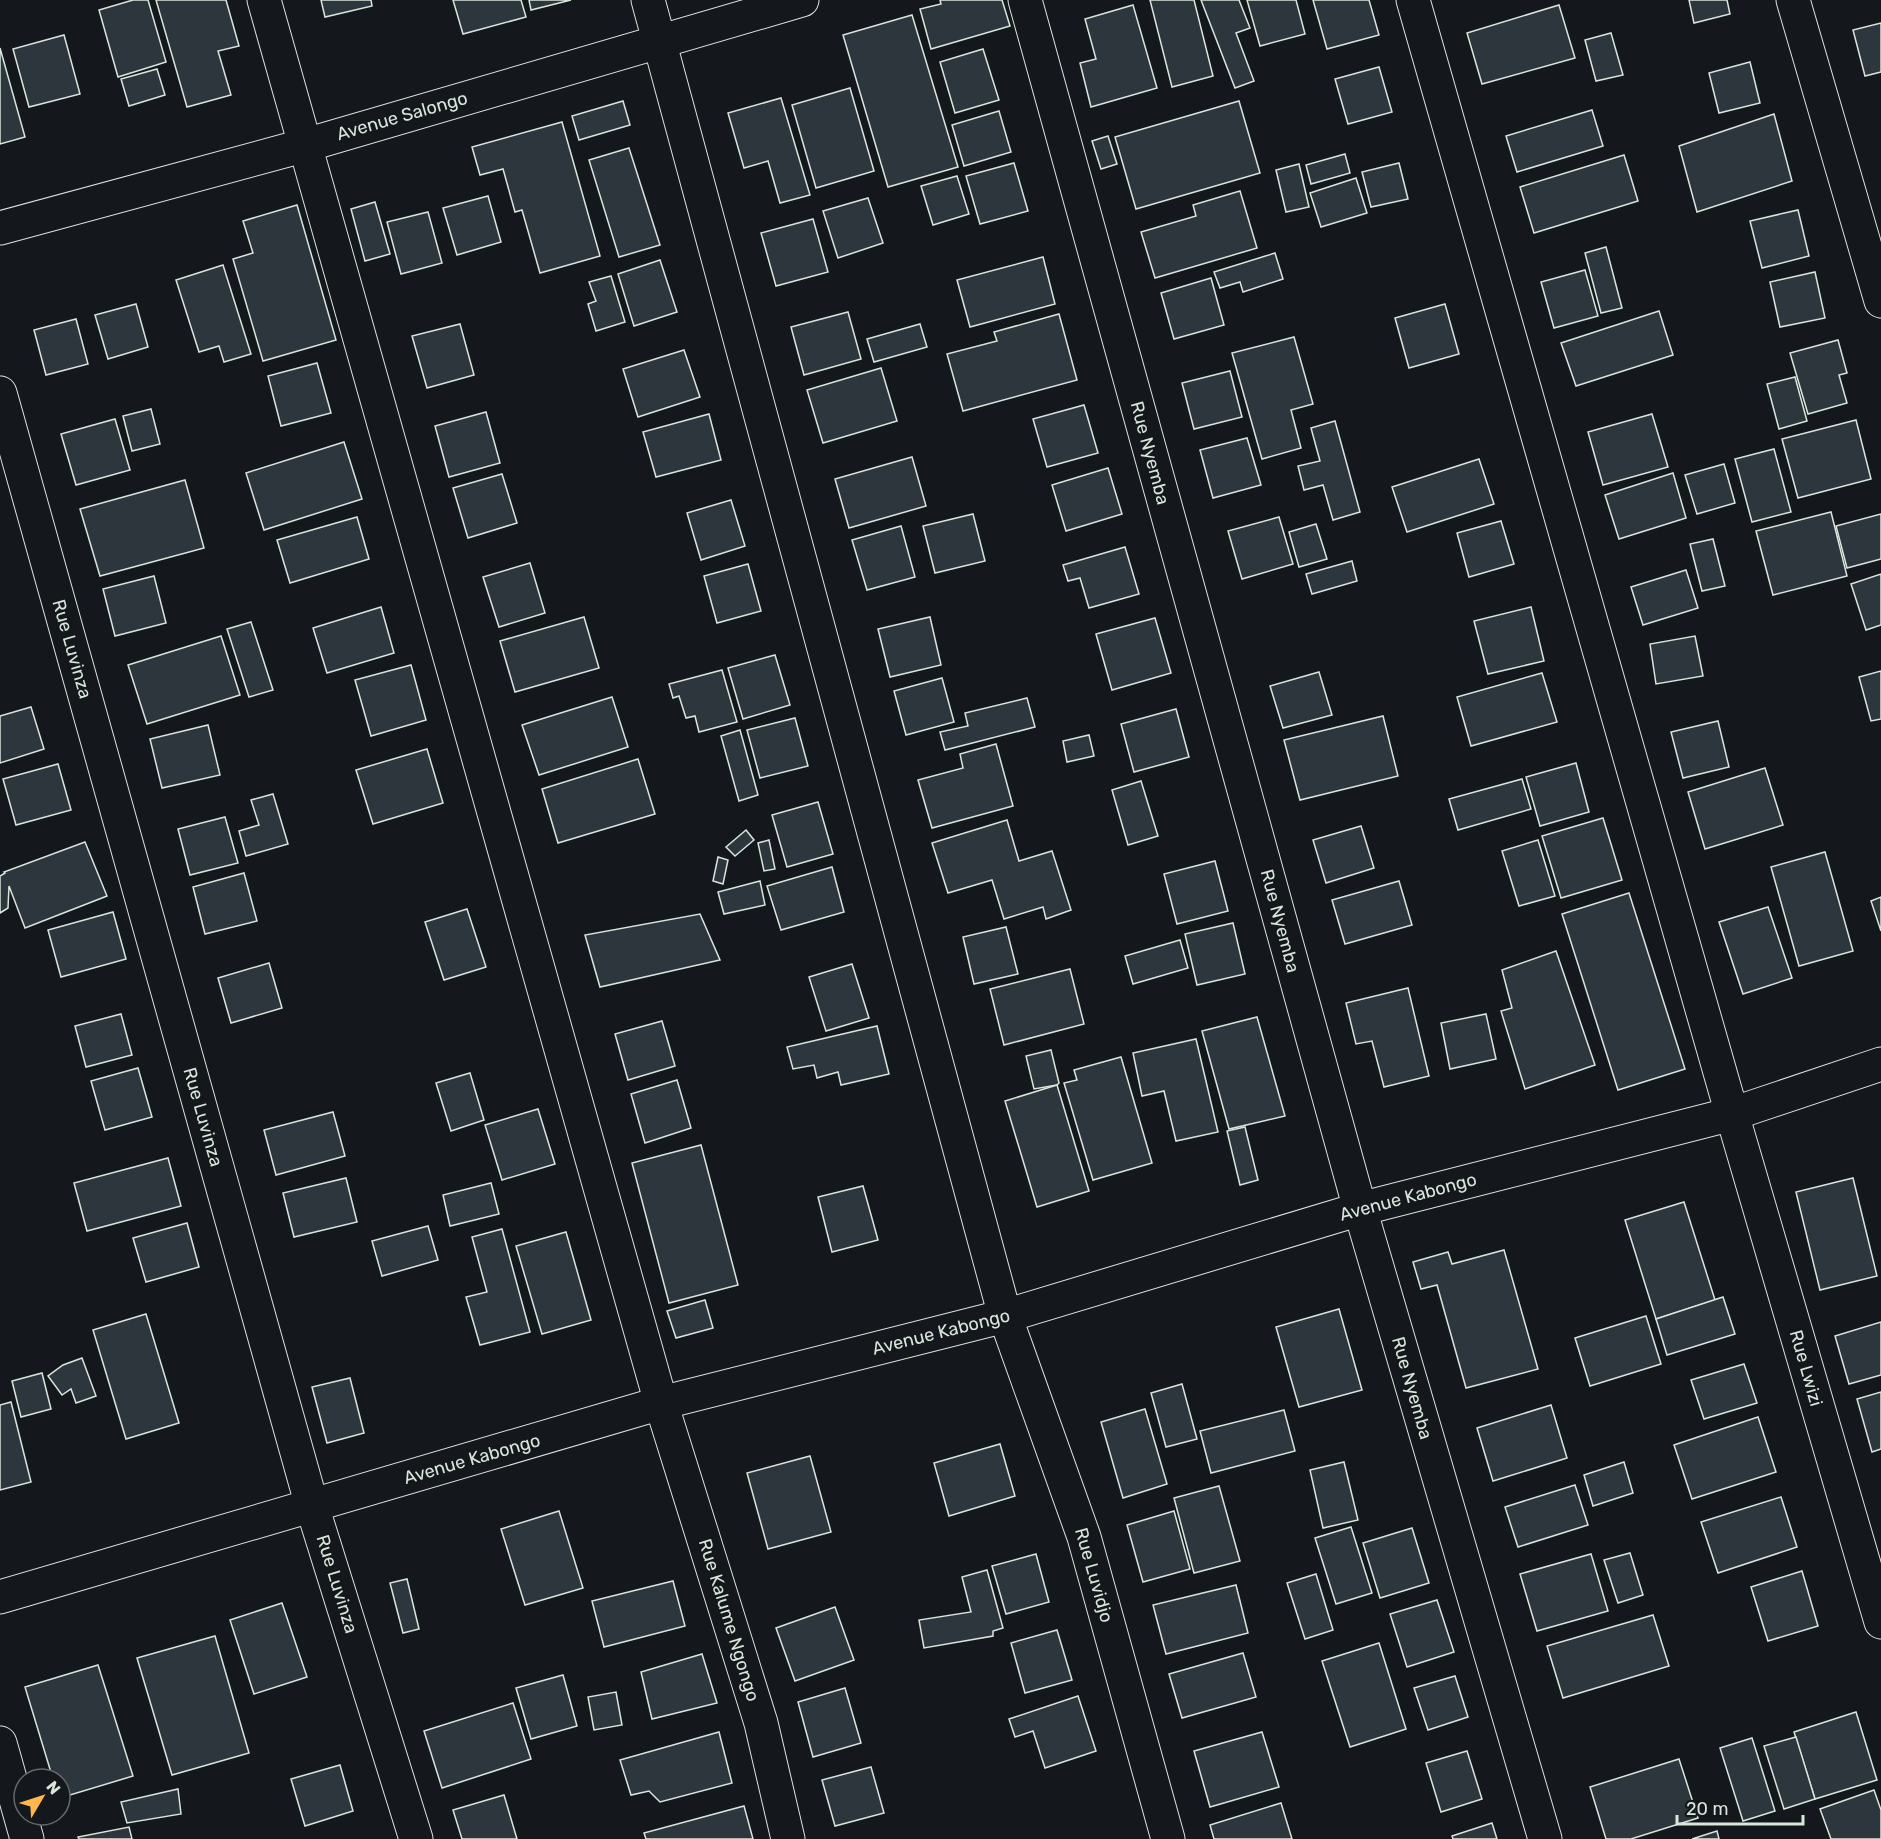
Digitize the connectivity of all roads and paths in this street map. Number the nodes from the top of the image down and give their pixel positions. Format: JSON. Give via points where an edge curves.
{"nodes":[{"id":1,"x":264,"y":0,"type":"edge"},
{"id":2,"x":648,"y":0,"type":"edge"},
{"id":3,"x":802,"y":0,"type":"edge"},
{"id":4,"x":1025,"y":0,"type":"edge"},
{"id":5,"x":1413,"y":0,"type":"edge"},
{"id":6,"x":1794,"y":0,"type":"edge"},
{"id":7,"x":660,"y":40,"type":"junction"},
{"id":8,"x":306,"y":145,"type":"junction"},
{"id":9,"x":0,"y":228,"type":"edge"},
{"id":10,"x":1881,"y":301,"type":"edge"},
{"id":11,"x":0,"y":393,"type":"edge"},
{"id":12,"x":1881,"y":1064,"type":"edge"},
{"id":13,"x":1732,"y":1114,"type":"junction"},
{"id":14,"x":1359,"y":1209,"type":"junction"},
{"id":15,"x":1005,"y":1316,"type":"junction"},
{"id":16,"x":662,"y":1403,"type":"junction"},
{"id":17,"x":312,"y":1506,"type":"junction"},
{"id":18,"x":0,"y":1597,"type":"edge"},
{"id":19,"x":1881,"y":1622,"type":"edge"},
{"id":20,"x":0,"y":1743,"type":"edge"},
{"id":21,"x":27,"y":1839,"type":"edge"},
{"id":22,"x":416,"y":1839,"type":"edge"},
{"id":23,"x":788,"y":1839,"type":"edge"},
{"id":24,"x":1168,"y":1839,"type":"edge"},
{"id":25,"x":1545,"y":1839,"type":"edge"}],
"edges":[{"from":1,"to":8,"type":"street","name":"Rue Kalume Ngongo"},
{"from":2,"to":7,"type":"street","name":"Rue Luvidjo"},
{"from":3,"to":7,"type":"street","name":"Avenue Salongo"},
{"from":4,"to":14,"type":"street","name":"Rue Nyemba"},
{"from":5,"to":13,"type":"street","name":"Rue Lwizi"},
{"from":6,"to":10,"type":"street"},
{"from":7,"to":8,"type":"street","name":"Avenue Salongo"},
{"from":7,"to":15,"type":"street","name":"Rue Luvidjo"},
{"from":8,"to":9,"type":"street","name":"Avenue Salongo"},
{"from":8,"to":16,"type":"street","name":"Rue Kalume Ngongo"},
{"from":11,"to":17,"type":"street","name":"Rue Luvinza"},
{"from":12,"to":13,"type":"street","name":"Avenue Kabongo"},
{"from":13,"to":14,"type":"street","name":"Avenue Kabongo"},
{"from":13,"to":19,"type":"street","name":"Rue Lwizi"},
{"from":14,"to":15,"type":"street","name":"Avenue Kabongo"},
{"from":14,"to":25,"type":"street","name":"Rue Nyemba"},
{"from":15,"to":16,"type":"street","name":"Avenue Kabongo"},
{"from":15,"to":24,"type":"street","name":"Rue Luvidjo","via":[[1084,1537]]},
{"from":16,"to":17,"type":"street","name":"Avenue Kabongo"},
{"from":16,"to":23,"type":"street","name":"Rue Kalume Ngongo","via":[[761,1723]]},
{"from":17,"to":18,"type":"street","name":"Avenue Kabongo"},
{"from":17,"to":22,"type":"street","name":"Rue Luvinza"},
{"from":20,"to":21,"type":"street"}]}
